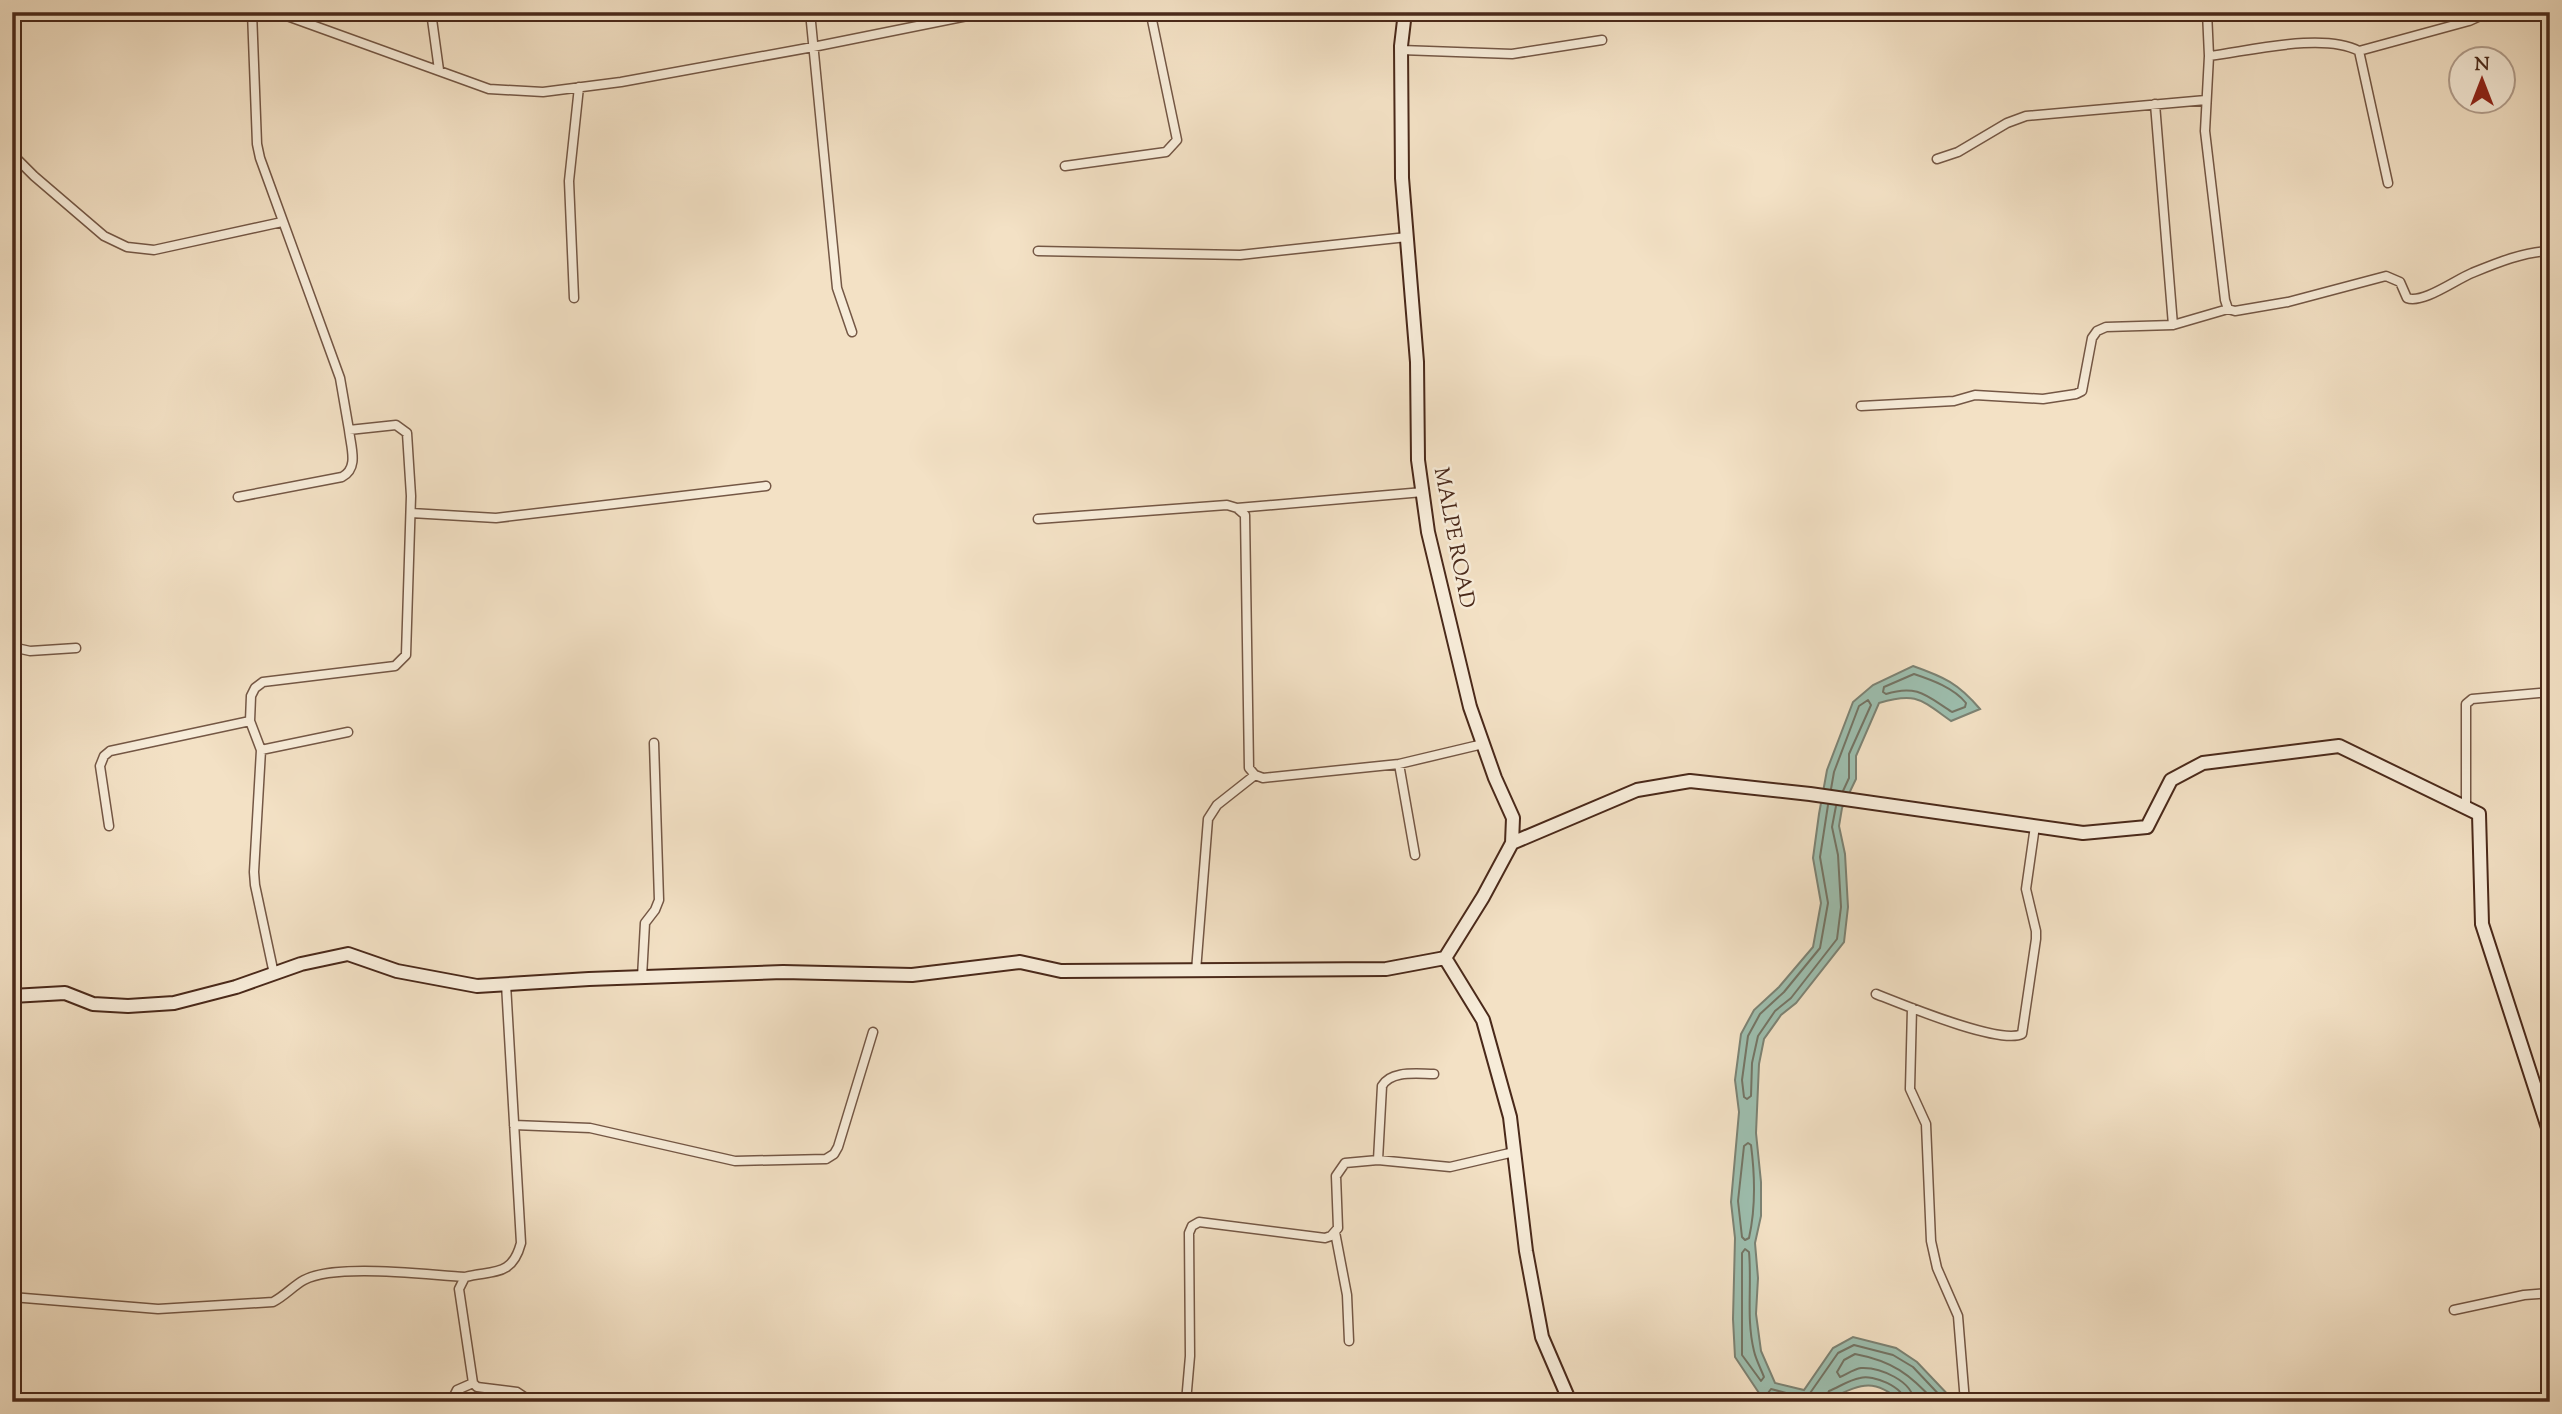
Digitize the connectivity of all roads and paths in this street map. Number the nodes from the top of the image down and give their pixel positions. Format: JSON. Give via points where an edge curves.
{"nodes":[{"id":1,"x":252,"y":12,"type":"edge"},
{"id":2,"x":276,"y":12,"type":"edge"},
{"id":3,"x":431,"y":12,"type":"edge"},
{"id":4,"x":810,"y":12,"type":"edge"},
{"id":5,"x":987,"y":12,"type":"edge"},
{"id":6,"x":1161,"y":12,"type":"edge"},
{"id":7,"x":1405,"y":12,"type":"edge"},
{"id":8,"x":2207,"y":12,"type":"edge"},
{"id":9,"x":2489,"y":12,"type":"edge"},
{"id":10,"x":1602,"y":40,"type":"dead end"},
{"id":11,"x":813,"y":47,"type":"junction"},
{"id":12,"x":1402,"y":50,"type":"junction"},
{"id":13,"x":2359,"y":51,"type":"junction"},
{"id":14,"x":2209,"y":56,"type":"junction"},
{"id":15,"x":439,"y":70,"type":"junction"},
{"id":16,"x":579,"y":87,"type":"junction"},
{"id":17,"x":2206,"y":100,"type":"junction"},
{"id":18,"x":2155,"y":104,"type":"junction"},
{"id":19,"x":12,"y":154,"type":"edge"},
{"id":20,"x":1937,"y":159,"type":"dead end"},
{"id":21,"x":1065,"y":166,"type":"dead end"},
{"id":22,"x":2388,"y":183,"type":"dead end"},
{"id":23,"x":282,"y":222,"type":"junction"},
{"id":24,"x":1407,"y":237,"type":"junction"},
{"id":25,"x":1038,"y":251,"type":"dead end"},
{"id":26,"x":2550,"y":251,"type":"edge"},
{"id":27,"x":573,"y":298,"type":"dead end"},
{"id":28,"x":2228,"y":309,"type":"junction"},
{"id":29,"x":2173,"y":325,"type":"junction"},
{"id":30,"x":852,"y":332,"type":"dead end"},
{"id":31,"x":1861,"y":406,"type":"dead end"},
{"id":32,"x":349,"y":430,"type":"junction"},
{"id":33,"x":766,"y":486,"type":"dead end"},
{"id":34,"x":1423,"y":492,"type":"junction"},
{"id":35,"x":238,"y":497,"type":"dead end"},
{"id":36,"x":1237,"y":508,"type":"junction"},
{"id":37,"x":411,"y":513,"type":"junction"},
{"id":38,"x":1038,"y":519,"type":"dead end"},
{"id":39,"x":12,"y":647,"type":"edge"},
{"id":40,"x":76,"y":648,"type":"dead end"},
{"id":41,"x":2550,"y":692,"type":"edge"},
{"id":42,"x":250,"y":721,"type":"junction"},
{"id":43,"x":348,"y":732,"type":"dead end"},
{"id":44,"x":654,"y":743,"type":"dead end"},
{"id":45,"x":1483,"y":744,"type":"junction"},
{"id":46,"x":261,"y":750,"type":"junction"},
{"id":47,"x":1399,"y":764,"type":"junction"},
{"id":48,"x":1255,"y":775,"type":"junction"},
{"id":49,"x":2466,"y":808,"type":"junction"},
{"id":50,"x":109,"y":826,"type":"dead end"},
{"id":51,"x":2035,"y":826,"type":"junction"},
{"id":52,"x":1512,"y":844,"type":"junction"},
{"id":53,"x":1415,"y":855,"type":"dead end"},
{"id":54,"x":1445,"y":958,"type":"junction"},
{"id":55,"x":1196,"y":971,"type":"junction"},
{"id":56,"x":274,"y":974,"type":"junction"},
{"id":57,"x":642,"y":977,"type":"junction"},
{"id":58,"x":506,"y":984,"type":"junction"},
{"id":59,"x":1875,"y":994,"type":"dead end"},
{"id":60,"x":12,"y":996,"type":"edge"},
{"id":61,"x":1912,"y":1008,"type":"junction"},
{"id":62,"x":873,"y":1032,"type":"dead end"},
{"id":63,"x":1434,"y":1073,"type":"dead end"},
{"id":64,"x":514,"y":1125,"type":"junction"},
{"id":65,"x":2550,"y":1134,"type":"edge"},
{"id":66,"x":1514,"y":1153,"type":"junction"},
{"id":67,"x":1378,"y":1160,"type":"junction"},
{"id":68,"x":1335,"y":1232,"type":"junction"},
{"id":69,"x":465,"y":1277,"type":"junction"},
{"id":70,"x":2550,"y":1293,"type":"edge"},
{"id":71,"x":12,"y":1297,"type":"edge"},
{"id":72,"x":2454,"y":1310,"type":"dead end"},
{"id":73,"x":1349,"y":1341,"type":"dead end"},
{"id":74,"x":473,"y":1383,"type":"junction"},
{"id":75,"x":452,"y":1402,"type":"edge"},
{"id":76,"x":526,"y":1402,"type":"edge"},
{"id":77,"x":1186,"y":1402,"type":"edge"},
{"id":78,"x":1570,"y":1402,"type":"edge"},
{"id":79,"x":1965,"y":1402,"type":"edge"}],
"edges":[{"from":1,"to":23,"type":"street","via":[[257,144]]},
{"from":2,"to":15,"type":"street"},
{"from":3,"to":15,"type":"street"},
{"from":4,"to":11,"type":"street"},
{"from":5,"to":11,"type":"street"},
{"from":6,"to":21,"type":"street","via":[[1152,20],[1177,140],[1173,147],[1166,152]]},
{"from":7,"to":12,"type":"street","name":"MALPE ROAD"},
{"from":8,"to":14,"type":"street"},
{"from":9,"to":13,"type":"street"},
{"from":10,"to":12,"type":"street","via":[[1512,54]]},
{"from":11,"to":16,"type":"street"},
{"from":11,"to":30,"type":"street","via":[[837,288]]},
{"from":12,"to":24,"type":"street","name":"MALPE ROAD"},
{"from":13,"to":14,"type":"street","via":[[2346,44],[2314,42]]},
{"from":13,"to":22,"type":"street"},
{"from":14,"to":17,"type":"street"},
{"from":15,"to":16,"type":"street","via":[[489,89],[543,92]]},
{"from":16,"to":27,"type":"street","via":[[569,181]]},
{"from":17,"to":18,"type":"street"},
{"from":17,"to":28,"type":"street"},
{"from":18,"to":20,"type":"street","via":[[2015,119]]},
{"from":18,"to":29,"type":"street"},
{"from":19,"to":23,"type":"street","via":[[104,236],[127,247],[154,250]]},
{"from":23,"to":32,"type":"street","via":[[340,378]]},
{"from":24,"to":25,"type":"street","via":[[1240,256]]},
{"from":24,"to":34,"type":"street","name":"MALPE ROAD"},
{"from":26,"to":28,"type":"street","via":[[2476,271],[2420,299],[2407,298],[2400,282],[2386,276],[2288,302]]},
{"from":28,"to":29,"type":"street"},
{"from":29,"to":31,"type":"street","via":[[2097,331],[2082,391],[2076,394],[2043,399],[1975,396]]},
{"from":32,"to":35,"type":"street","via":[[353,466],[349,474]]},
{"from":32,"to":37,"type":"street","via":[[396,425],[407,433]]},
{"from":33,"to":37,"type":"street","via":[[496,519]]},
{"from":34,"to":36,"type":"street"},
{"from":34,"to":45,"type":"street","name":"MALPE ROAD","via":[[1431,546]]},
{"from":36,"to":38,"type":"street","via":[[1227,505]]},
{"from":36,"to":48,"type":"street","via":[[1245,515],[1249,768]]},
{"from":37,"to":42,"type":"street","via":[[406,655],[402,661],[395,666],[263,682],[251,696]]},
{"from":39,"to":40,"type":"street","via":[[30,651]]},
{"from":41,"to":49,"type":"street","via":[[2472,699],[2466,704]]},
{"from":42,"to":46,"type":"street"},
{"from":42,"to":50,"type":"street","via":[[110,751],[100,766]]},
{"from":43,"to":46,"type":"street"},
{"from":44,"to":57,"type":"street","via":[[659,900],[645,923]]},
{"from":45,"to":47,"type":"street"},
{"from":45,"to":52,"type":"street","name":"MALPE ROAD","via":[[1513,818]]},
{"from":46,"to":56,"type":"street","via":[[255,885]]},
{"from":47,"to":48,"type":"street","via":[[1263,778]]},
{"from":47,"to":53,"type":"street"},
{"from":48,"to":55,"type":"street","via":[[1217,805],[1209,819]]},
{"from":49,"to":51,"type":"street","via":[[2339,746],[2203,763],[2171,780],[2147,827],[2083,833]]},
{"from":49,"to":65,"type":"street","via":[[2479,814],[2482,924]]},
{"from":51,"to":52,"type":"street","via":[[1690,781],[1637,790]]},
{"from":51,"to":61,"type":"street","via":[[2026,890],[2036,939],[2022,1034],[2013,1038]]},
{"from":52,"to":54,"type":"street"},
{"from":54,"to":55,"type":"street","via":[[1386,969]]},
{"from":54,"to":66,"type":"street","via":[[1483,1020],[1510,1117]]},
{"from":55,"to":57,"type":"street","via":[[1061,971],[1020,962],[912,975],[783,972]]},
{"from":56,"to":58,"type":"street","via":[[348,954],[397,971],[477,986]]},
{"from":56,"to":60,"type":"street","via":[[174,1003],[93,1004],[65,993]]},
{"from":57,"to":58,"type":"street"},
{"from":58,"to":64,"type":"street"},
{"from":59,"to":61,"type":"street"},
{"from":61,"to":79,"type":"street","via":[[1910,1089],[1926,1124],[1931,1241],[1937,1268],[1958,1316]]},
{"from":62,"to":64,"type":"street","via":[[838,1147],[826,1159],[735,1161],[590,1128]]},
{"from":63,"to":67,"type":"street","via":[[1386,1079]]},
{"from":64,"to":69,"type":"street","via":[[521,1243],[517,1259],[506,1270]]},
{"from":66,"to":67,"type":"street","via":[[1450,1167]]},
{"from":66,"to":78,"type":"street","via":[[1542,1337]]},
{"from":67,"to":68,"type":"street","via":[[1345,1163],[1339,1169]]},
{"from":68,"to":73,"type":"street","via":[[1347,1295]]},
{"from":68,"to":77,"type":"street","via":[[1325,1238],[1199,1222],[1192,1226]]},
{"from":69,"to":71,"type":"street","via":[[348,1272],[302,1281],[273,1302],[158,1309]]},
{"from":69,"to":74,"type":"street","via":[[459,1289]]},
{"from":70,"to":72,"type":"street"},
{"from":74,"to":75,"type":"street","via":[[457,1390]]},
{"from":74,"to":76,"type":"street","via":[[517,1392]]}]}
